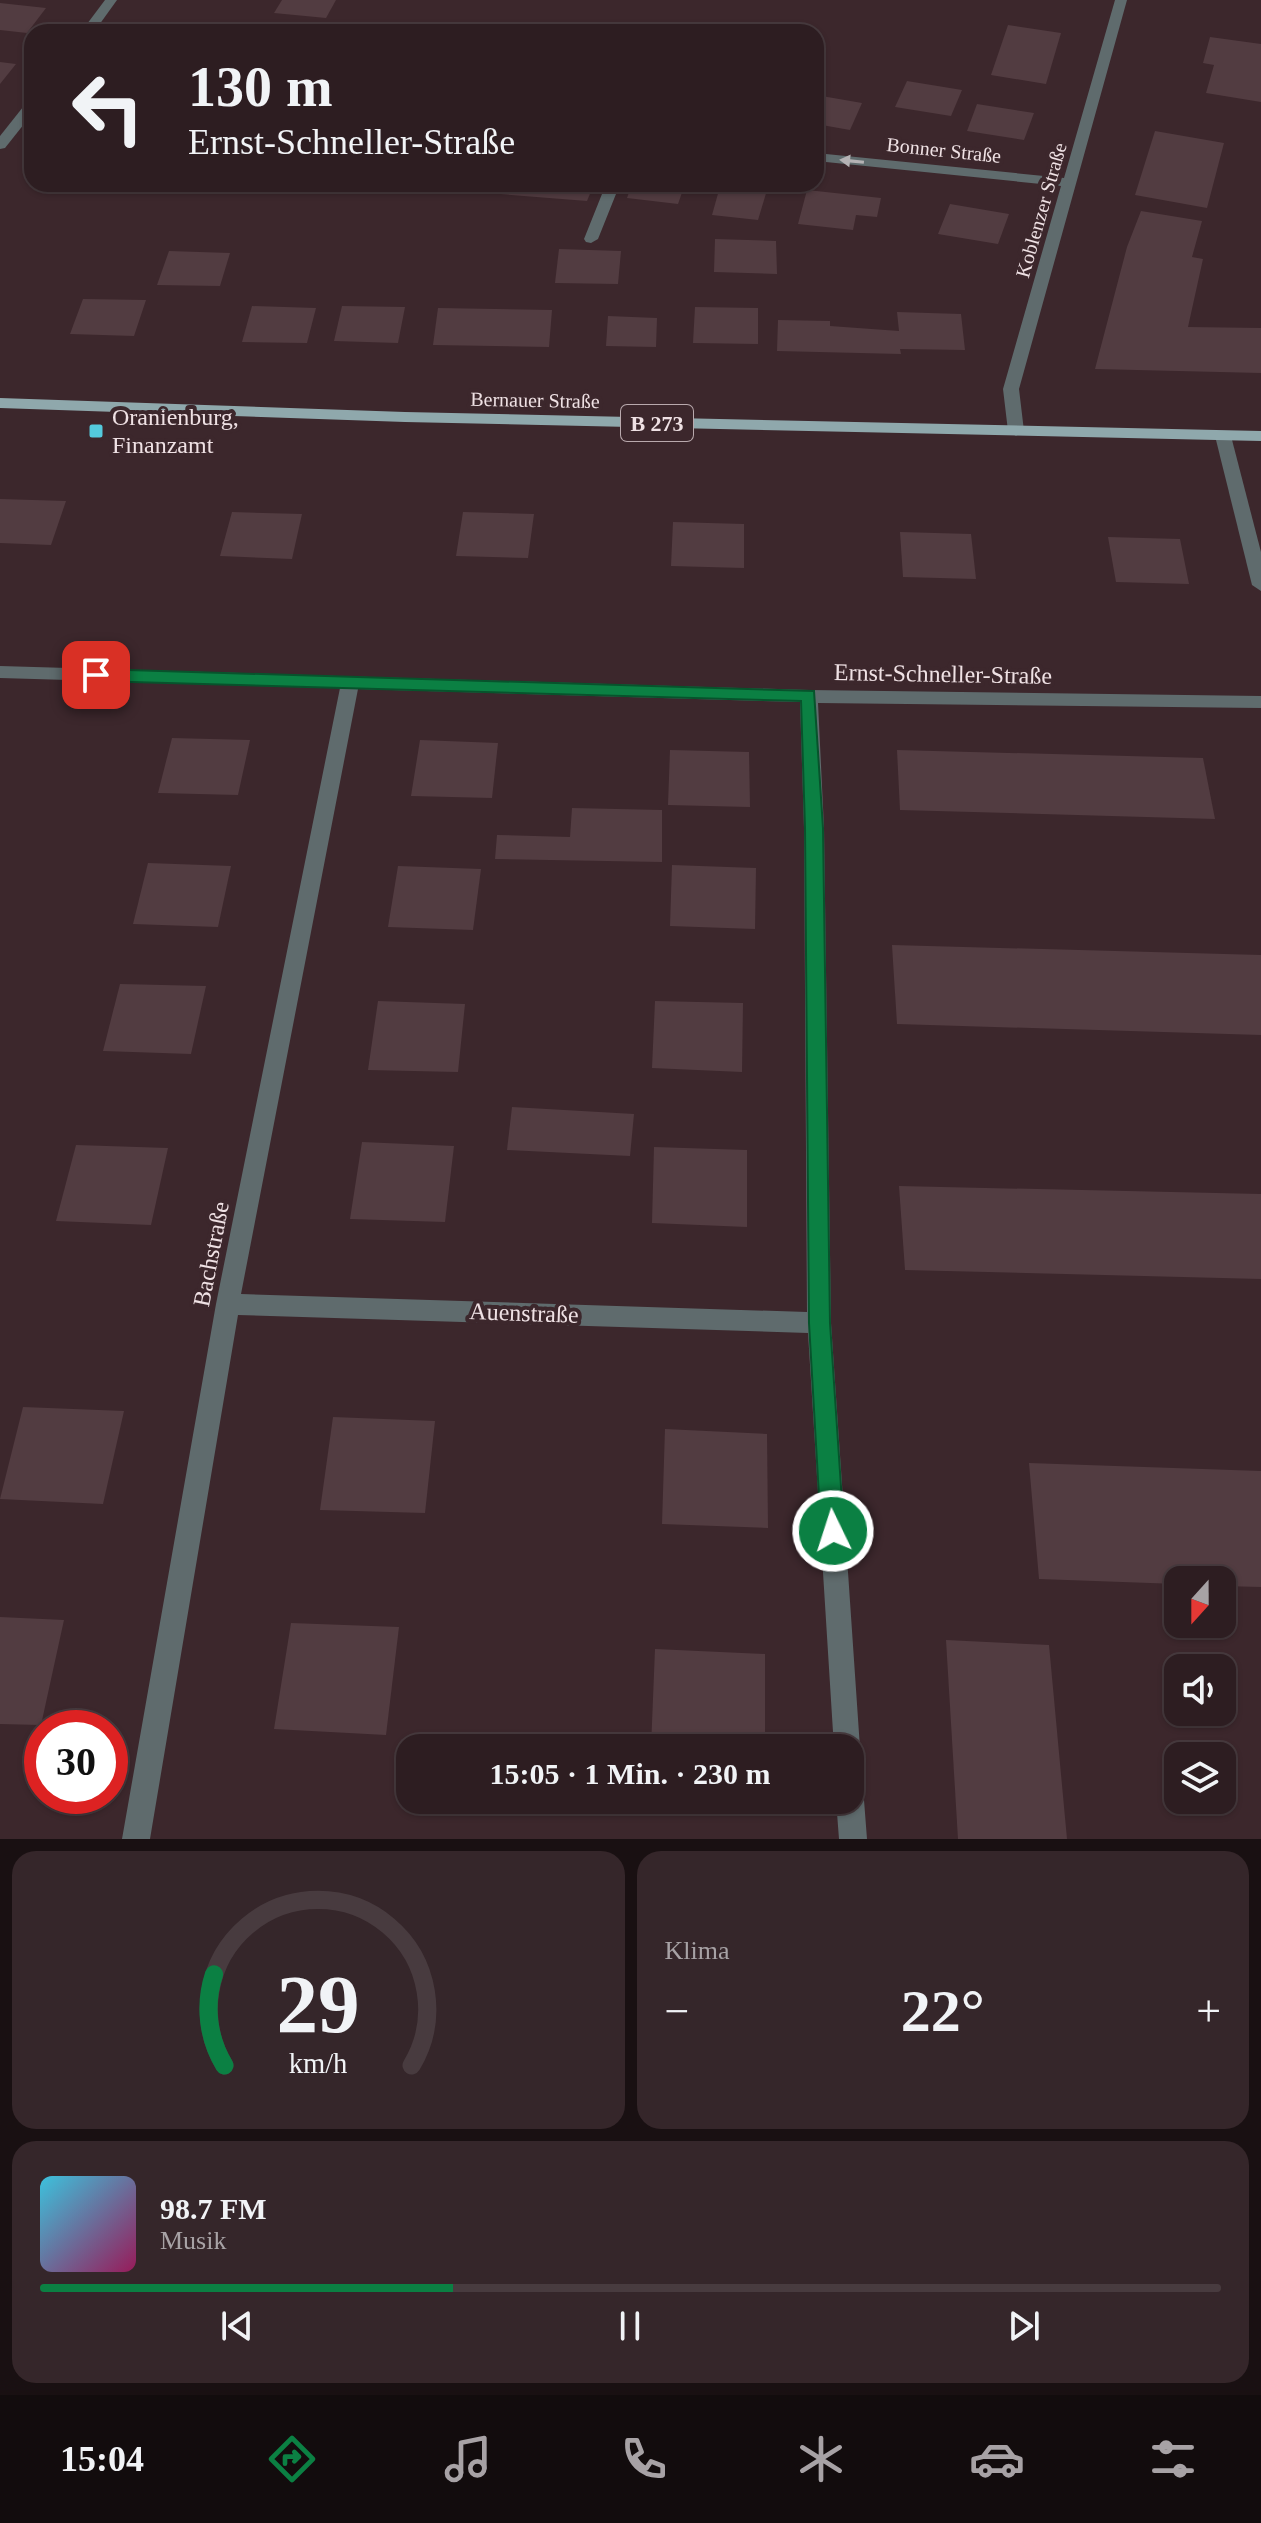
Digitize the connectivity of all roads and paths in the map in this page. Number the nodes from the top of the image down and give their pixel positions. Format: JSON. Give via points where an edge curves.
{"nodes":[{"id":1,"x":111,"y":0,"type":"edge"},
{"id":2,"x":1121,"y":0,"type":"edge"},
{"id":3,"x":93,"y":24,"type":"edge"},
{"id":4,"x":24,"y":115,"type":"edge"},
{"id":5,"x":0,"y":145,"type":"edge"},
{"id":6,"x":824,"y":158,"type":"edge"},
{"id":7,"x":1069,"y":183,"type":"junction"},
{"id":8,"x":610,"y":192,"type":"edge"},
{"id":9,"x":591,"y":239,"type":"dead end"},
{"id":10,"x":0,"y":403,"type":"edge"},
{"id":11,"x":1016,"y":431,"type":"junction"},
{"id":12,"x":1223,"y":436,"type":"junction"},
{"id":13,"x":1261,"y":436,"type":"edge"},
{"id":14,"x":1261,"y":585,"type":"edge"},
{"id":15,"x":0,"y":672,"type":"edge"},
{"id":16,"x":351,"y":681,"type":"junction"},
{"id":17,"x":809,"y":696,"type":"junction"},
{"id":18,"x":1261,"y":702,"type":"edge"},
{"id":19,"x":228,"y":1304,"type":"junction"},
{"id":20,"x":819,"y":1323,"type":"junction"},
{"id":21,"x":846,"y":1734,"type":"edge"},
{"id":22,"x":851,"y":1814,"type":"edge"},
{"id":23,"x":136,"y":1839,"type":"edge"},
{"id":24,"x":853,"y":1839,"type":"edge"}],
"edges":[{"from":1,"to":3,"type":"street"},
{"from":2,"to":7,"type":"street","name":"Koblenzer Straße"},
{"from":4,"to":5,"type":"street"},
{"from":7,"to":6,"type":"street","name":"Bonner Straße","one_way":true},
{"from":7,"to":11,"type":"street","name":"Koblenzer Straße","via":[[1011,389]]},
{"from":8,"to":9,"type":"street"},
{"from":10,"to":11,"type":"main road","name":"Bernauer Straße","number":"B 273"},
{"from":11,"to":12,"type":"main road","name":"Bernauer Straße","number":"B 273"},
{"from":12,"to":13,"type":"main road","name":"Bernauer Straße","number":"B 273"},
{"from":12,"to":14,"type":"street"},
{"from":15,"to":16,"type":"street","name":"Ernst-Schneller-Straße"},
{"from":16,"to":17,"type":"street","name":"Ernst-Schneller-Straße"},
{"from":16,"to":19,"type":"street","name":"Bachstraße"},
{"from":17,"to":18,"type":"street","name":"Ernst-Schneller-Straße"},
{"from":17,"to":20,"type":"street"},
{"from":19,"to":20,"type":"street","name":"Auenstraße"},
{"from":19,"to":23,"type":"street","name":"Bachstraße"},
{"from":20,"to":21,"type":"street"},
{"from":22,"to":24,"type":"street"}]}
